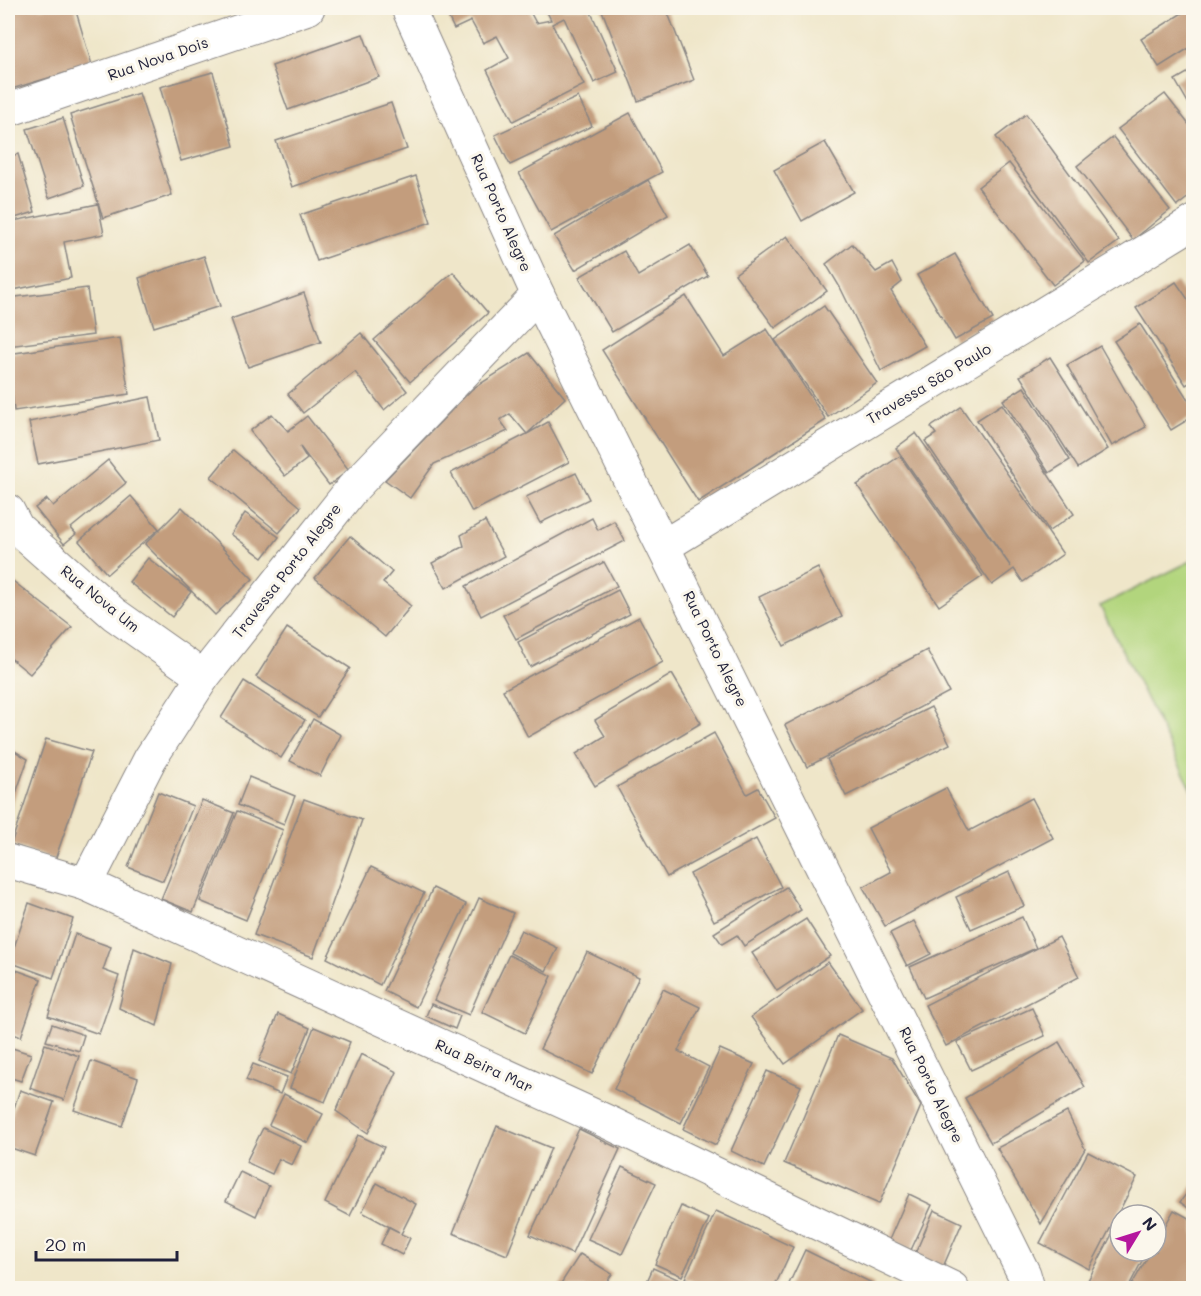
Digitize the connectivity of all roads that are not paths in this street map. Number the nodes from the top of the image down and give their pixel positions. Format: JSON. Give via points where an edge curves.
{"nodes":[{"id":1,"x":308,"y":8,"type":"edge"},
{"id":2,"x":408,"y":8,"type":"edge"},
{"id":3,"x":8,"y":110,"type":"edge"},
{"id":4,"x":1194,"y":222,"type":"edge"},
{"id":5,"x":538,"y":295,"type":"junction"},
{"id":6,"x":8,"y":511,"type":"edge"},
{"id":7,"x":664,"y":546,"type":"junction"},
{"id":8,"x":203,"y":677,"type":"junction"},
{"id":9,"x":8,"y":861,"type":"edge"},
{"id":10,"x":86,"y":884,"type":"junction"},
{"id":11,"x":952,"y":1288,"type":"edge"},
{"id":12,"x":1028,"y":1288,"type":"edge"}],
"edges":[{"from":1,"to":3,"type":"street","name":"Rua Nova Dois"},
{"from":2,"to":5,"type":"street","name":"Rua Porto Alegre"},
{"from":4,"to":7,"type":"street","name":"Travessa São Paulo"},
{"from":5,"to":7,"type":"street","name":"Rua Porto Alegre"},
{"from":5,"to":8,"type":"street","name":"Travessa Porto Alegre","via":[[352,489]]},
{"from":6,"to":8,"type":"street","name":"Rua Nova Um","via":[[18,528],[114,614]]},
{"from":7,"to":12,"type":"street","name":"Rua Porto Alegre"},
{"from":8,"to":10,"type":"street","name":"Travessa Porto Alegre","via":[[150,759]]},
{"from":9,"to":10,"type":"street","name":"Rua Beira Mar"},
{"from":10,"to":11,"type":"street","name":"Rua Beira Mar","via":[[612,1124]]}]}
